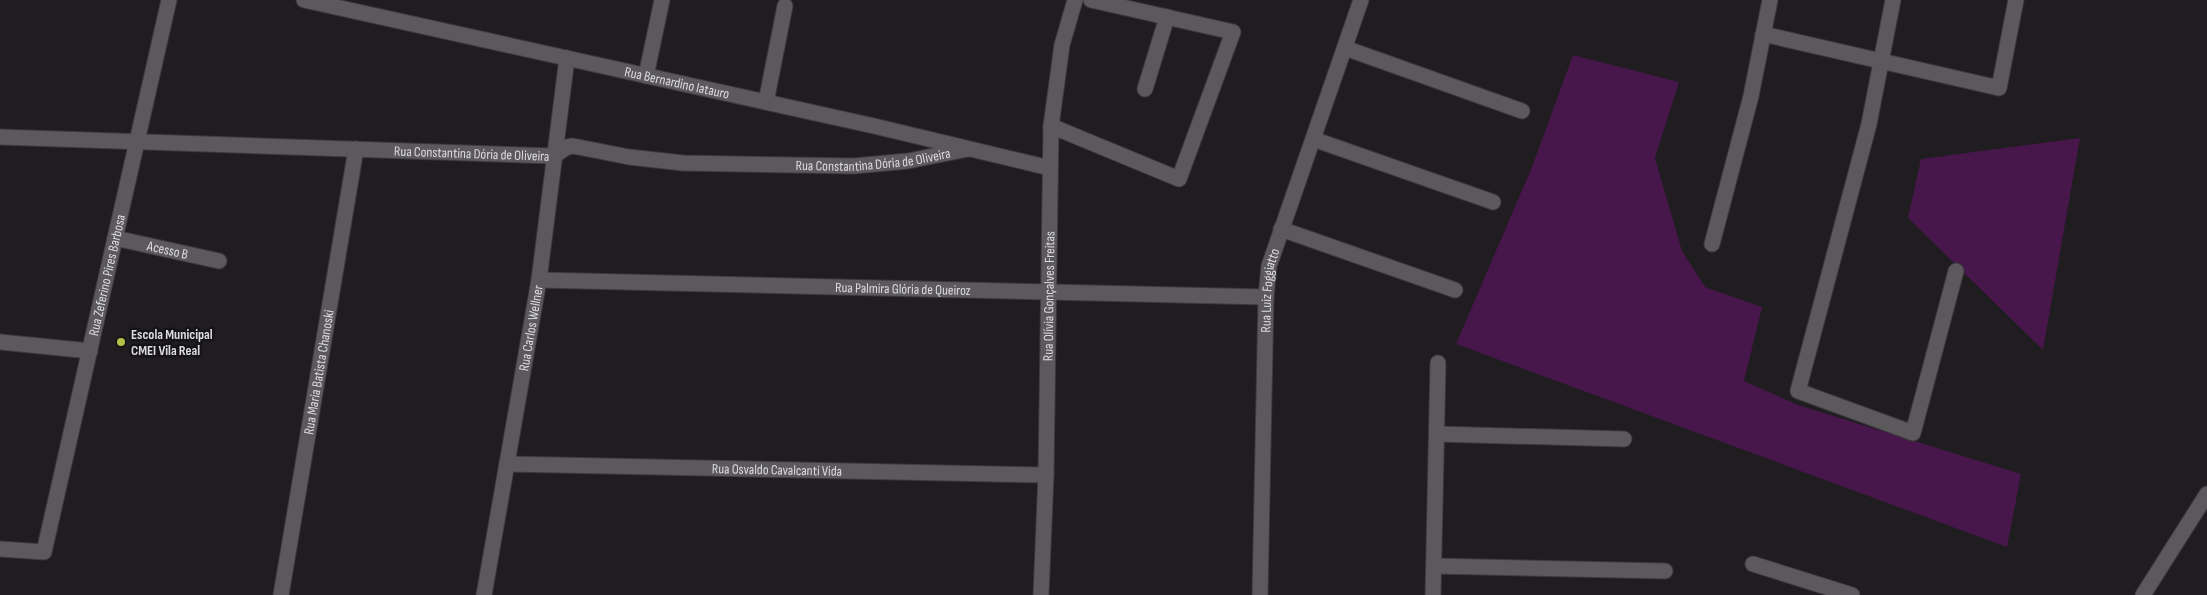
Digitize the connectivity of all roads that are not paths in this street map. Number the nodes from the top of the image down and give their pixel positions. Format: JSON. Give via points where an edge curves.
{"nodes":[{"id":1,"x":169,"y":0,"type":"edge"},
{"id":2,"x":304,"y":0,"type":"edge"},
{"id":3,"x":662,"y":0,"type":"edge"},
{"id":4,"x":1075,"y":0,"type":"edge"},
{"id":5,"x":1091,"y":0,"type":"edge"},
{"id":6,"x":1362,"y":0,"type":"edge"},
{"id":7,"x":1770,"y":0,"type":"edge"},
{"id":8,"x":1893,"y":0,"type":"edge"},
{"id":9,"x":2016,"y":0,"type":"edge"},
{"id":10,"x":785,"y":6,"type":"dead end"},
{"id":11,"x":1167,"y":17,"type":"junction"},
{"id":12,"x":1763,"y":34,"type":"junction"},
{"id":13,"x":1345,"y":48,"type":"junction"},
{"id":14,"x":567,"y":58,"type":"junction"},
{"id":15,"x":1882,"y":61,"type":"junction"},
{"id":16,"x":646,"y":76,"type":"junction"},
{"id":17,"x":1145,"y":89,"type":"dead end"},
{"id":18,"x":766,"y":102,"type":"junction"},
{"id":19,"x":1522,"y":111,"type":"dead end"},
{"id":20,"x":1051,"y":126,"type":"junction"},
{"id":21,"x":0,"y":137,"type":"edge"},
{"id":22,"x":1313,"y":139,"type":"junction"},
{"id":23,"x":137,"y":142,"type":"junction"},
{"id":24,"x":356,"y":149,"type":"junction"},
{"id":25,"x":968,"y":149,"type":"junction"},
{"id":26,"x":554,"y":156,"type":"junction"},
{"id":27,"x":1050,"y":168,"type":"junction"},
{"id":28,"x":1493,"y":202,"type":"dead end"},
{"id":29,"x":1281,"y":229,"type":"junction"},
{"id":30,"x":115,"y":238,"type":"junction"},
{"id":31,"x":1712,"y":244,"type":"dead end"},
{"id":32,"x":219,"y":261,"type":"dead end"},
{"id":33,"x":1956,"y":271,"type":"dead end"},
{"id":34,"x":539,"y":280,"type":"junction"},
{"id":35,"x":1455,"y":290,"type":"dead end"},
{"id":36,"x":1050,"y":292,"type":"junction"},
{"id":37,"x":1266,"y":297,"type":"junction"},
{"id":38,"x":0,"y":342,"type":"edge"},
{"id":39,"x":90,"y":351,"type":"junction"},
{"id":40,"x":1438,"y":363,"type":"dead end"},
{"id":41,"x":1437,"y":434,"type":"junction"},
{"id":42,"x":1624,"y":439,"type":"dead end"},
{"id":43,"x":507,"y":464,"type":"junction"},
{"id":44,"x":1046,"y":475,"type":"junction"},
{"id":45,"x":2207,"y":494,"type":"edge"},
{"id":46,"x":0,"y":549,"type":"edge"},
{"id":47,"x":1753,"y":564,"type":"dead end"},
{"id":48,"x":1434,"y":566,"type":"junction"},
{"id":49,"x":1665,"y":571,"type":"dead end"},
{"id":50,"x":280,"y":595,"type":"edge"},
{"id":51,"x":484,"y":595,"type":"edge"},
{"id":52,"x":1040,"y":595,"type":"edge"},
{"id":53,"x":1260,"y":595,"type":"edge"},
{"id":54,"x":1433,"y":595,"type":"edge"},
{"id":55,"x":1852,"y":595,"type":"edge"},
{"id":56,"x":2143,"y":595,"type":"edge"}],
"edges":[{"from":1,"to":23,"type":"street","name":"Rua Zeferino Pires Barbosa"},
{"from":2,"to":14,"type":"street","name":"Rua Bernardino Iatauro"},
{"from":3,"to":16,"type":"street"},
{"from":4,"to":20,"type":"street","name":"Rua Olívia Gonçalves Freitas","via":[[1062,45]]},
{"from":5,"to":11,"type":"street"},
{"from":6,"to":13,"type":"street","name":"Rua Luiz Foggiatto"},
{"from":7,"to":12,"type":"street"},
{"from":8,"to":15,"type":"street"},
{"from":9,"to":15,"type":"street","via":[[1999,88]]},
{"from":10,"to":18,"type":"street"},
{"from":11,"to":17,"type":"street"},
{"from":11,"to":20,"type":"street","via":[[1233,32],[1179,179]]},
{"from":12,"to":15,"type":"street"},
{"from":12,"to":31,"type":"street","via":[[1751,96]]},
{"from":13,"to":19,"type":"street"},
{"from":13,"to":22,"type":"street","name":"Rua Luiz Foggiatto"},
{"from":14,"to":16,"type":"street","name":"Rua Bernardino Iatauro"},
{"from":14,"to":26,"type":"street","name":"Rua Carlos Wellner"},
{"from":15,"to":33,"type":"street","via":[[1869,124],[1798,391],[1912,433]]},
{"from":16,"to":18,"type":"street","name":"Rua Bernardino Iatauro"},
{"from":18,"to":25,"type":"street","name":"Rua Bernardino Iatauro"},
{"from":20,"to":27,"type":"street","name":"Rua Olívia Gonçalves Freitas"},
{"from":21,"to":23,"type":"street","name":"Rua Constantina Dória de Oliveira"},
{"from":22,"to":28,"type":"street"},
{"from":22,"to":29,"type":"street","name":"Rua Luiz Foggiatto"},
{"from":23,"to":24,"type":"street","name":"Rua Constantina Dória de Oliveira"},
{"from":23,"to":30,"type":"street","name":"Rua Zeferino Pires Barbosa"},
{"from":24,"to":26,"type":"street","name":"Rua Constantina Dória de Oliveira"},
{"from":24,"to":50,"type":"street","name":"Rua Maria Batista Chanoski"},
{"from":25,"to":26,"type":"street","name":"Rua Constantina Dória de Oliveira","via":[[908,161],[854,166],[683,163],[573,146]]},
{"from":25,"to":27,"type":"street","name":"Rua Bernardino Iatauro"},
{"from":26,"to":34,"type":"street","name":"Rua Carlos Wellner"},
{"from":27,"to":36,"type":"street","name":"Rua Olívia Gonçalves Freitas"},
{"from":29,"to":35,"type":"street"},
{"from":29,"to":37,"type":"street","name":"Rua Luiz Foggiatto","via":[[1270,266]]},
{"from":30,"to":32,"type":"street","name":"Acesso B"},
{"from":30,"to":39,"type":"street","name":"Rua Zeferino Pires Barbosa"},
{"from":34,"to":36,"type":"street","name":"Rua Palmira Glória de Queiroz"},
{"from":34,"to":43,"type":"street","name":"Rua Carlos Wellner"},
{"from":36,"to":37,"type":"street","name":"Rua Palmira Glória de Queiroz"},
{"from":36,"to":44,"type":"street","name":"Rua Olívia Gonçalves Freitas"},
{"from":37,"to":53,"type":"street","name":"Rua Luiz Foggiatto"},
{"from":38,"to":39,"type":"street"},
{"from":39,"to":46,"type":"street","name":"Rua Zeferino Pires Barbosa","via":[[44,552]]},
{"from":40,"to":41,"type":"street"},
{"from":41,"to":42,"type":"street"},
{"from":41,"to":48,"type":"street"},
{"from":43,"to":44,"type":"street","name":"Rua Osvaldo Cavalcanti Vida"},
{"from":43,"to":51,"type":"street","name":"Rua Carlos Wellner"},
{"from":44,"to":52,"type":"street","name":"Rua Olívia Gonçalves Freitas"},
{"from":45,"to":56,"type":"street"},
{"from":47,"to":55,"type":"street"},
{"from":48,"to":49,"type":"street"},
{"from":48,"to":54,"type":"street"}]}
